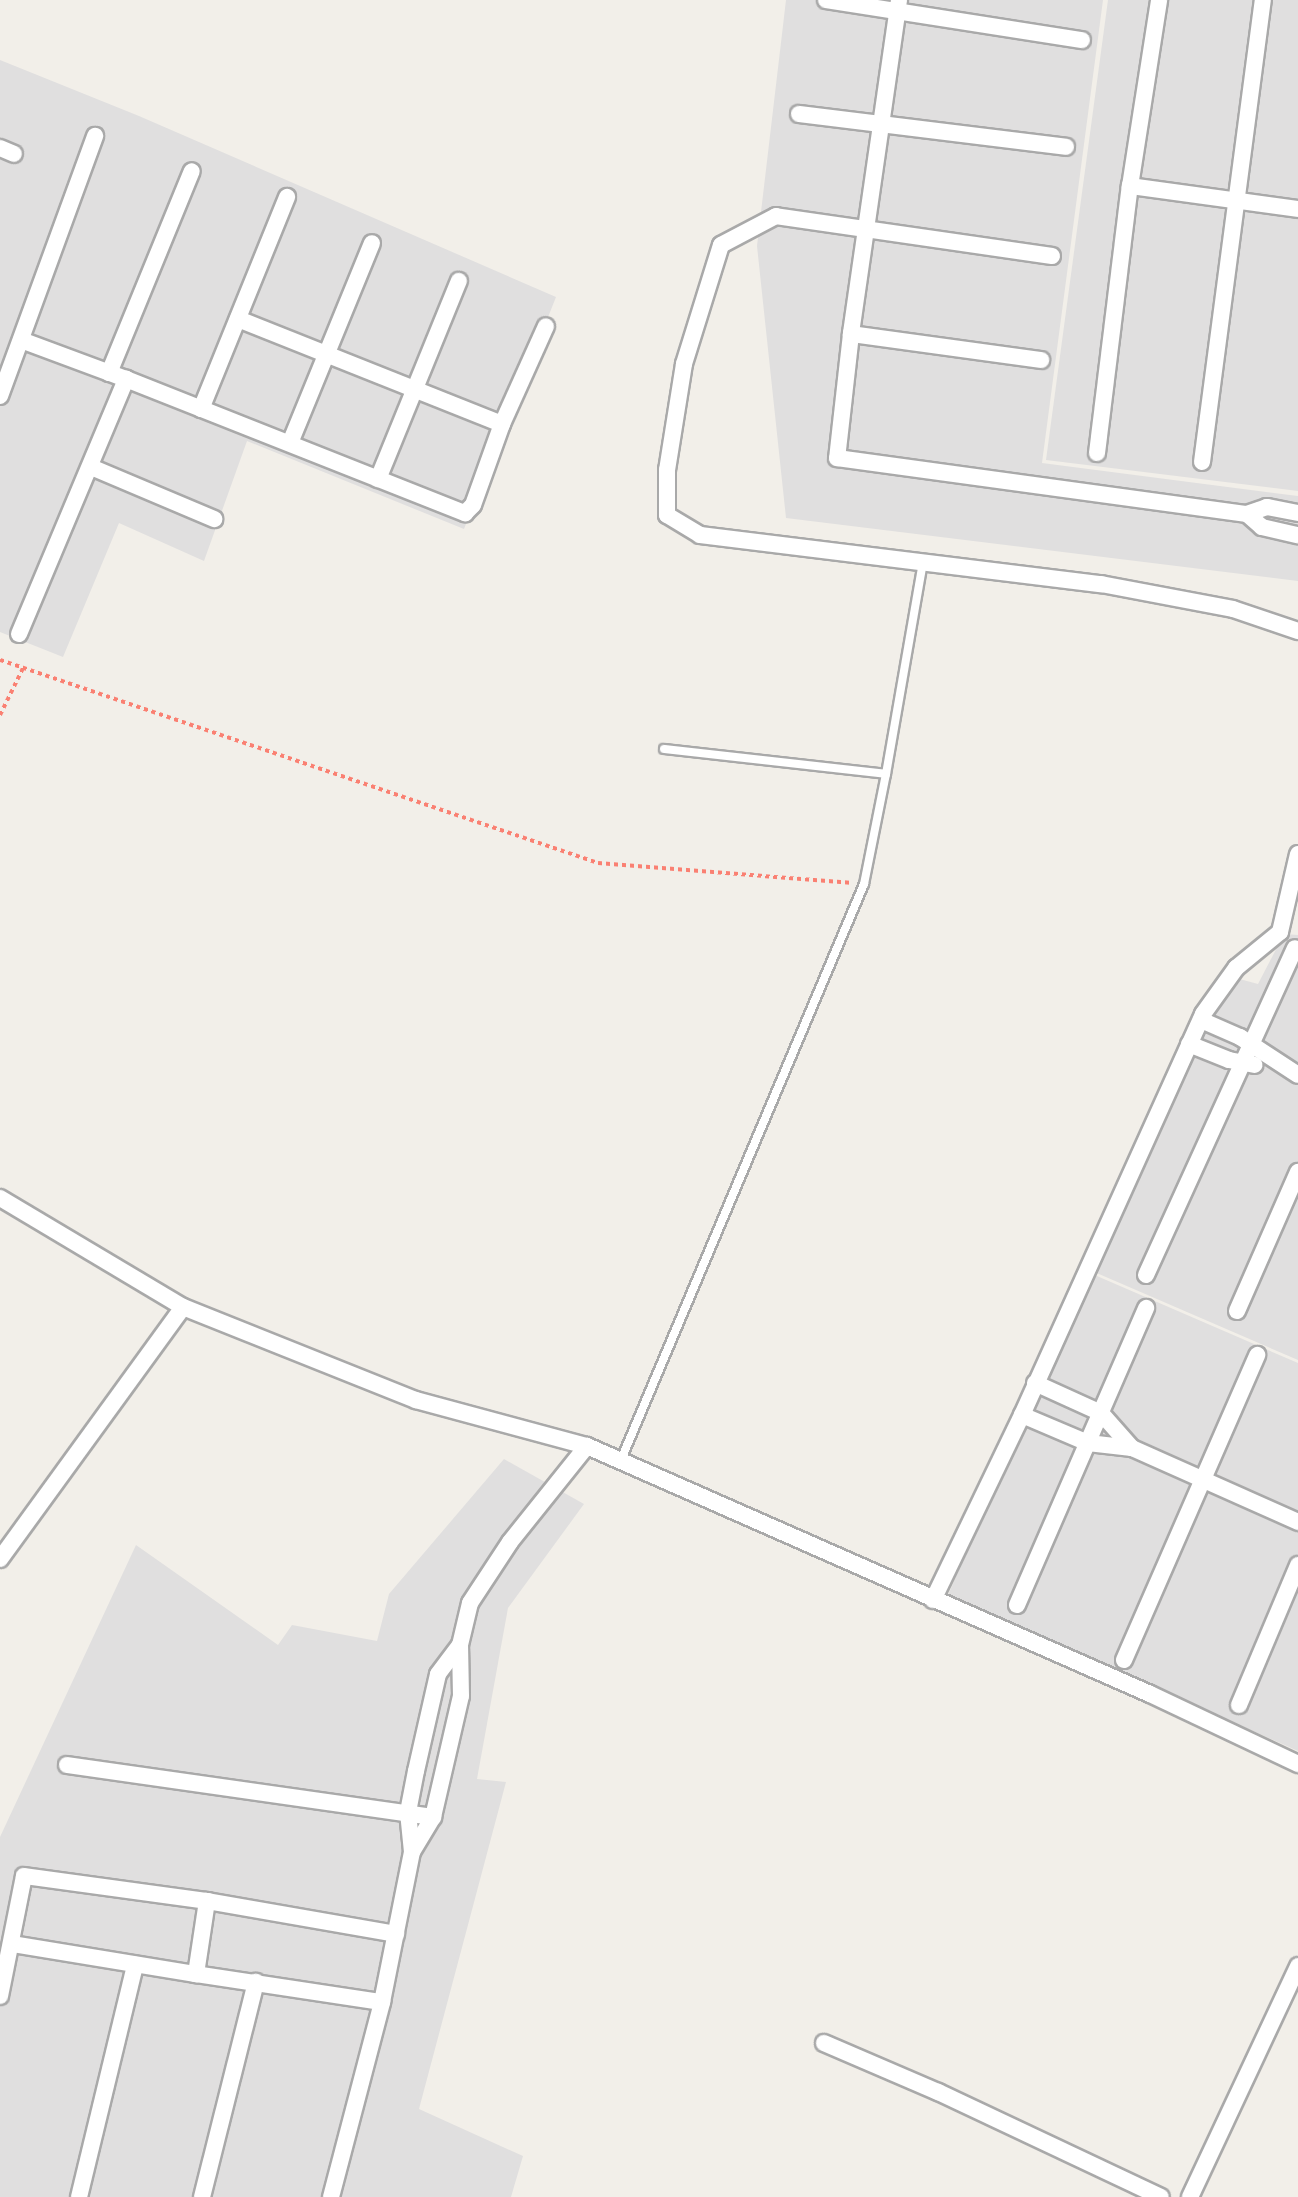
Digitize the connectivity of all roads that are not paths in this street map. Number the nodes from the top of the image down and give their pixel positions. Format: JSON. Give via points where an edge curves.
{"nodes":[{"id":1,"x":826,"y":0,"type":"edge"},
{"id":2,"x":1159,"y":0,"type":"edge"},
{"id":3,"x":1263,"y":0,"type":"edge"},
{"id":4,"x":898,"y":6,"type":"edge"},
{"id":5,"x":1082,"y":40,"type":"dead end"},
{"id":6,"x":799,"y":114,"type":"dead end"},
{"id":7,"x":881,"y":125,"type":"junction"},
{"id":8,"x":95,"y":136,"type":"dead end"},
{"id":9,"x":1066,"y":147,"type":"dead end"},
{"id":10,"x":192,"y":171,"type":"dead end"},
{"id":11,"x":1130,"y":186,"type":"junction"},
{"id":12,"x":287,"y":197,"type":"dead end"},
{"id":13,"x":1236,"y":200,"type":"junction"},
{"id":14,"x":1298,"y":209,"type":"edge"},
{"id":15,"x":866,"y":228,"type":"junction"},
{"id":16,"x":372,"y":243,"type":"dead end"},
{"id":17,"x":1052,"y":256,"type":"dead end"},
{"id":18,"x":459,"y":281,"type":"dead end"},
{"id":19,"x":238,"y":319,"type":"junction"},
{"id":20,"x":546,"y":326,"type":"dead end"},
{"id":21,"x":851,"y":334,"type":"junction"},
{"id":22,"x":21,"y":340,"type":"junction"},
{"id":23,"x":324,"y":354,"type":"junction"},
{"id":24,"x":1041,"y":360,"type":"dead end"},
{"id":25,"x":109,"y":373,"type":"junction"},
{"id":26,"x":126,"y":379,"type":"junction"},
{"id":27,"x":415,"y":391,"type":"junction"},
{"id":28,"x":0,"y":396,"type":"edge"},
{"id":29,"x":201,"y":409,"type":"junction"},
{"id":30,"x":502,"y":424,"type":"junction"},
{"id":31,"x":290,"y":443,"type":"junction"},
{"id":32,"x":1097,"y":453,"type":"dead end"},
{"id":33,"x":1202,"y":462,"type":"dead end"},
{"id":34,"x":91,"y":467,"type":"junction"},
{"id":35,"x":378,"y":479,"type":"junction"},
{"id":36,"x":1298,"y":513,"type":"edge"},
{"id":37,"x":1247,"y":514,"type":"junction"},
{"id":38,"x":214,"y":519,"type":"dead end"},
{"id":39,"x":1298,"y":535,"type":"edge"},
{"id":40,"x":923,"y":563,"type":"junction"},
{"id":41,"x":1298,"y":631,"type":"edge"},
{"id":42,"x":19,"y":634,"type":"dead end"},
{"id":43,"x":664,"y":749,"type":"dead end"},
{"id":44,"x":886,"y":774,"type":"junction"},
{"id":45,"x":1298,"y":854,"type":"edge"},
{"id":46,"x":1295,"y":948,"type":"dead end"},
{"id":47,"x":1201,"y":1020,"type":"junction"},
{"id":48,"x":1189,"y":1044,"type":"junction"},
{"id":49,"x":1253,"y":1045,"type":"junction"},
{"id":50,"x":1245,"y":1064,"type":"junction"},
{"id":51,"x":1280,"y":1067,"type":"junction"},
{"id":52,"x":1298,"y":1075,"type":"edge"},
{"id":53,"x":1298,"y":1172,"type":"edge"},
{"id":54,"x":0,"y":1198,"type":"edge"},
{"id":55,"x":1146,"y":1275,"type":"dead end"},
{"id":56,"x":183,"y":1307,"type":"junction"},
{"id":57,"x":1146,"y":1308,"type":"dead end"},
{"id":58,"x":1237,"y":1311,"type":"dead end"},
{"id":59,"x":1257,"y":1355,"type":"dead end"},
{"id":60,"x":1035,"y":1383,"type":"junction"},
{"id":61,"x":1101,"y":1413,"type":"junction"},
{"id":62,"x":1022,"y":1415,"type":"junction"},
{"id":63,"x":1088,"y":1443,"type":"junction"},
{"id":64,"x":587,"y":1446,"type":"junction"},
{"id":65,"x":1132,"y":1448,"type":"junction"},
{"id":66,"x":620,"y":1463,"type":"junction"},
{"id":67,"x":1200,"y":1480,"type":"junction"},
{"id":68,"x":1298,"y":1522,"type":"edge"},
{"id":69,"x":0,"y":1559,"type":"edge"},
{"id":70,"x":1298,"y":1565,"type":"edge"},
{"id":71,"x":933,"y":1600,"type":"junction"},
{"id":72,"x":1017,"y":1605,"type":"dead end"},
{"id":73,"x":460,"y":1645,"type":"junction"},
{"id":74,"x":1124,"y":1660,"type":"dead end"},
{"id":75,"x":1239,"y":1705,"type":"dead end"},
{"id":76,"x":1298,"y":1764,"type":"edge"},
{"id":77,"x":67,"y":1765,"type":"dead end"},
{"id":78,"x":408,"y":1812,"type":"junction"},
{"id":79,"x":433,"y":1817,"type":"junction"},
{"id":80,"x":412,"y":1852,"type":"junction"},
{"id":81,"x":207,"y":1901,"type":"junction"},
{"id":82,"x":396,"y":1934,"type":"junction"},
{"id":83,"x":12,"y":1944,"type":"junction"},
{"id":84,"x":135,"y":1965,"type":"junction"},
{"id":85,"x":1298,"y":1966,"type":"edge"},
{"id":86,"x":196,"y":1974,"type":"junction"},
{"id":87,"x":256,"y":1982,"type":"junction"},
{"id":88,"x":0,"y":1996,"type":"edge"},
{"id":89,"x":382,"y":2002,"type":"junction"},
{"id":90,"x":824,"y":2043,"type":"dead end"},
{"id":91,"x":79,"y":2197,"type":"edge"},
{"id":92,"x":202,"y":2197,"type":"edge"},
{"id":93,"x":331,"y":2197,"type":"edge"},
{"id":94,"x":1161,"y":2197,"type":"edge"},
{"id":95,"x":1190,"y":2197,"type":"edge"}],
"edges":[{"from":1,"to":4,"type":"street"},
{"from":2,"to":11,"type":"street"},
{"from":3,"to":13,"type":"street"},
{"from":4,"to":5,"type":"street"},
{"from":4,"to":7,"type":"street"},
{"from":6,"to":7,"type":"street"},
{"from":7,"to":9,"type":"street"},
{"from":7,"to":15,"type":"street"},
{"from":8,"to":22,"type":"street"},
{"from":10,"to":25,"type":"street"},
{"from":11,"to":13,"type":"street"},
{"from":11,"to":32,"type":"street"},
{"from":12,"to":19,"type":"street"},
{"from":13,"to":14,"type":"street"},
{"from":13,"to":33,"type":"street"},
{"from":15,"to":17,"type":"street"},
{"from":15,"to":21,"type":"street"},
{"from":15,"to":40,"type":"street","via":[[776,216],[721,245],[684,364],[667,470],[667,515],[700,535]]},
{"from":16,"to":23,"type":"street"},
{"from":18,"to":27,"type":"street"},
{"from":19,"to":23,"type":"street"},
{"from":19,"to":29,"type":"street"},
{"from":20,"to":30,"type":"street"},
{"from":21,"to":24,"type":"street"},
{"from":21,"to":37,"type":"street","via":[[837,458]]},
{"from":22,"to":25,"type":"street"},
{"from":22,"to":28,"type":"street"},
{"from":23,"to":27,"type":"street"},
{"from":23,"to":31,"type":"street"},
{"from":25,"to":26,"type":"street"},
{"from":26,"to":29,"type":"street"},
{"from":26,"to":34,"type":"street"},
{"from":27,"to":30,"type":"street"},
{"from":27,"to":35,"type":"street"},
{"from":29,"to":31,"type":"street"},
{"from":30,"to":35,"type":"street","via":[[473,505],[465,513]]},
{"from":31,"to":35,"type":"street"},
{"from":34,"to":38,"type":"street"},
{"from":34,"to":42,"type":"street"},
{"from":36,"to":37,"type":"street","via":[[1267,507]]},
{"from":37,"to":39,"type":"street","via":[[1262,527]]},
{"from":40,"to":41,"type":"street","via":[[1101,584],[1233,609]]},
{"from":40,"to":44,"type":"lane"},
{"from":43,"to":44,"type":"lane"},
{"from":44,"to":66,"type":"lane","via":[[864,884]]},
{"from":45,"to":47,"type":"street","via":[[1280,932],[1236,968]]},
{"from":46,"to":49,"type":"street"},
{"from":47,"to":48,"type":"street"},
{"from":47,"to":49,"type":"street"},
{"from":48,"to":50,"type":"street"},
{"from":48,"to":60,"type":"street"},
{"from":49,"to":50,"type":"street"},
{"from":49,"to":51,"type":"street"},
{"from":50,"to":51,"type":"street"},
{"from":50,"to":55,"type":"street"},
{"from":51,"to":52,"type":"street"},
{"from":53,"to":58,"type":"street"},
{"from":54,"to":56,"type":"street"},
{"from":56,"to":64,"type":"street","via":[[416,1400]]},
{"from":56,"to":69,"type":"street"},
{"from":57,"to":61,"type":"street"},
{"from":59,"to":67,"type":"street"},
{"from":60,"to":61,"type":"street"},
{"from":60,"to":62,"type":"street"},
{"from":61,"to":63,"type":"street"},
{"from":61,"to":65,"type":"street"},
{"from":62,"to":63,"type":"street"},
{"from":62,"to":71,"type":"street"},
{"from":63,"to":65,"type":"street"},
{"from":63,"to":72,"type":"street"},
{"from":64,"to":66,"type":"street"},
{"from":64,"to":73,"type":"street","via":[[510,1542],[470,1603]]},
{"from":65,"to":67,"type":"street"},
{"from":66,"to":71,"type":"street","via":[[800,1537]]},
{"from":67,"to":68,"type":"street"},
{"from":67,"to":74,"type":"street"},
{"from":70,"to":75,"type":"street"},
{"from":71,"to":76,"type":"street"},
{"from":73,"to":78,"type":"street","via":[[438,1674]]},
{"from":73,"to":79,"type":"street","via":[[461,1696]]},
{"from":77,"to":78,"type":"street"},
{"from":78,"to":79,"type":"street"},
{"from":78,"to":80,"type":"street"},
{"from":79,"to":80,"type":"street"},
{"from":80,"to":82,"type":"street"},
{"from":81,"to":82,"type":"street"},
{"from":81,"to":83,"type":"street","via":[[24,1876]]},
{"from":81,"to":86,"type":"street"},
{"from":82,"to":89,"type":"street"},
{"from":83,"to":84,"type":"street"},
{"from":83,"to":88,"type":"street"},
{"from":84,"to":86,"type":"street"},
{"from":84,"to":91,"type":"street"},
{"from":85,"to":95,"type":"street"},
{"from":86,"to":87,"type":"street"},
{"from":87,"to":89,"type":"street"},
{"from":87,"to":92,"type":"street"},
{"from":89,"to":93,"type":"street"},
{"from":90,"to":94,"type":"street"}]}
